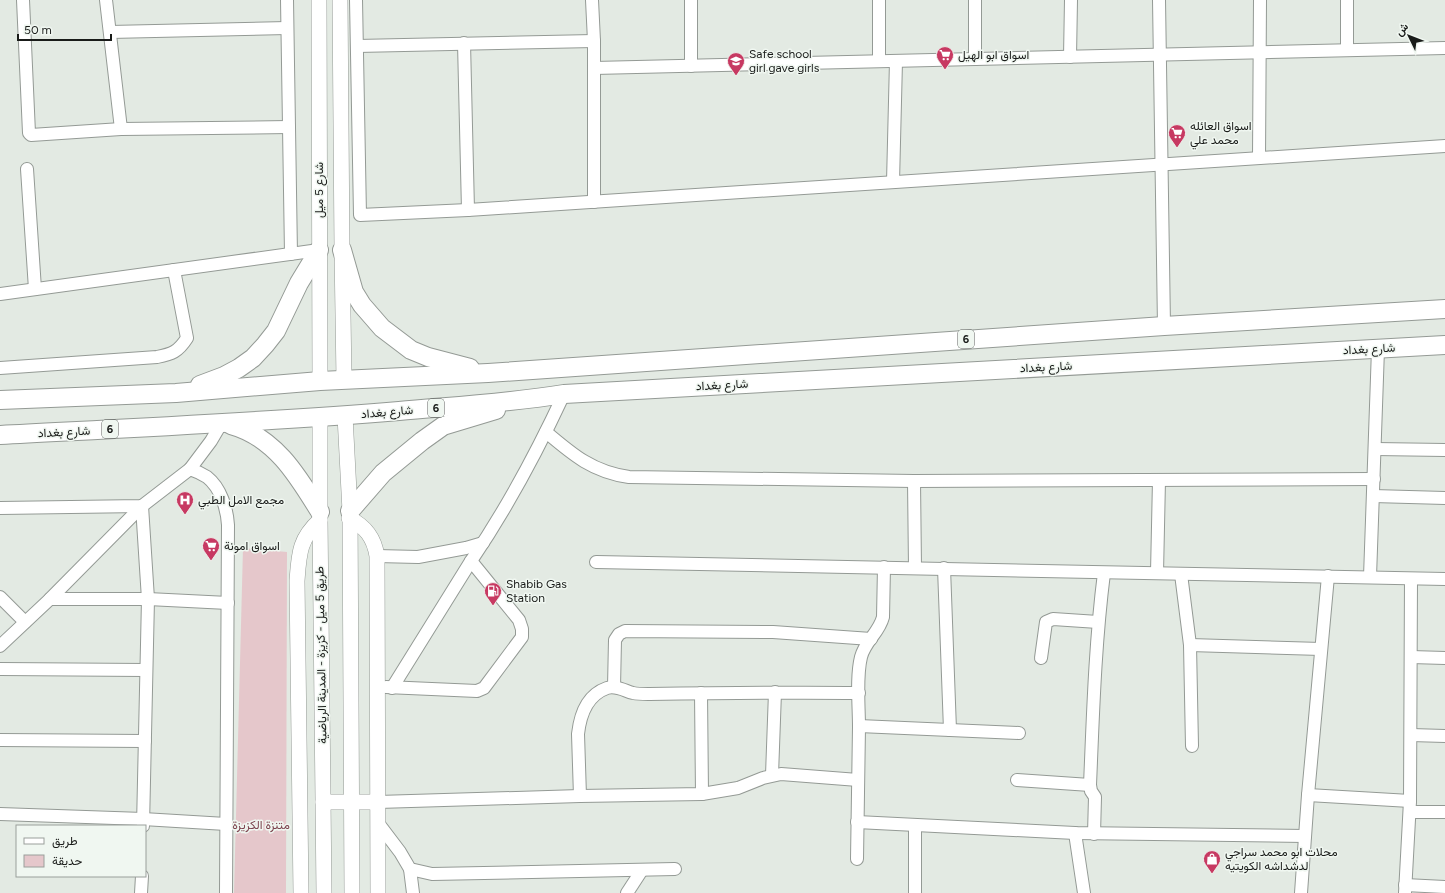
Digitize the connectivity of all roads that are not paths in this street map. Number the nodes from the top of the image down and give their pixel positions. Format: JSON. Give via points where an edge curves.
{"nodes":[{"id":1,"x":23,"y":0,"type":"edge"},
{"id":2,"x":106,"y":0,"type":"edge"},
{"id":3,"x":287,"y":0,"type":"edge"},
{"id":4,"x":319,"y":0,"type":"edge"},
{"id":5,"x":340,"y":0,"type":"edge"},
{"id":6,"x":356,"y":0,"type":"edge"},
{"id":7,"x":592,"y":0,"type":"edge"},
{"id":8,"x":691,"y":0,"type":"edge"},
{"id":9,"x":879,"y":0,"type":"edge"},
{"id":10,"x":975,"y":0,"type":"edge"},
{"id":11,"x":1071,"y":0,"type":"edge"},
{"id":12,"x":1159,"y":0,"type":"edge"},
{"id":13,"x":1260,"y":0,"type":"edge"},
{"id":14,"x":1347,"y":0,"type":"edge"},
{"id":15,"x":287,"y":28,"type":"junction"},
{"id":16,"x":110,"y":32,"type":"junction"},
{"id":17,"x":594,"y":41,"type":"junction"},
{"id":18,"x":464,"y":43,"type":"junction"},
{"id":19,"x":357,"y":46,"type":"junction"},
{"id":20,"x":1445,"y":48,"type":"edge"},
{"id":21,"x":1347,"y":50,"type":"junction"},
{"id":22,"x":1260,"y":52,"type":"junction"},
{"id":23,"x":1160,"y":55,"type":"junction"},
{"id":24,"x":1070,"y":57,"type":"junction"},
{"id":25,"x":975,"y":59,"type":"junction"},
{"id":26,"x":879,"y":61,"type":"junction"},
{"id":27,"x":896,"y":61,"type":"junction"},
{"id":28,"x":691,"y":66,"type":"junction"},
{"id":29,"x":594,"y":68,"type":"junction"},
{"id":30,"x":289,"y":127,"type":"junction"},
{"id":31,"x":121,"y":129,"type":"junction"},
{"id":32,"x":1445,"y":146,"type":"edge"},
{"id":33,"x":1259,"y":158,"type":"junction"},
{"id":34,"x":1162,"y":164,"type":"junction"},
{"id":35,"x":27,"y":169,"type":"dead end"},
{"id":36,"x":893,"y":182,"type":"junction"},
{"id":37,"x":594,"y":202,"type":"junction"},
{"id":38,"x":468,"y":210,"type":"junction"},
{"id":39,"x":319,"y":250,"type":"junction"},
{"id":40,"x":342,"y":250,"type":"junction"},
{"id":41,"x":291,"y":254,"type":"junction"},
{"id":42,"x":174,"y":270,"type":"junction"},
{"id":43,"x":35,"y":289,"type":"junction"},
{"id":44,"x":0,"y":294,"type":"edge"},
{"id":45,"x":1445,"y":309,"type":"edge"},
{"id":46,"x":1164,"y":326,"type":"junction"},
{"id":47,"x":1445,"y":345,"type":"edge"},
{"id":48,"x":1378,"y":349,"type":"junction"},
{"id":49,"x":0,"y":368,"type":"edge"},
{"id":50,"x":488,"y":373,"type":"junction"},
{"id":51,"x":344,"y":379,"type":"junction"},
{"id":52,"x":320,"y":381,"type":"junction"},
{"id":53,"x":176,"y":394,"type":"junction"},
{"id":54,"x":564,"y":394,"type":"junction"},
{"id":55,"x":0,"y":400,"type":"edge"},
{"id":56,"x":527,"y":400,"type":"junction"},
{"id":57,"x":345,"y":416,"type":"junction"},
{"id":58,"x":320,"y":417,"type":"junction"},
{"id":59,"x":224,"y":424,"type":"junction"},
{"id":60,"x":546,"y":432,"type":"junction"},
{"id":61,"x":0,"y":434,"type":"edge"},
{"id":62,"x":1375,"y":449,"type":"junction"},
{"id":63,"x":1445,"y":450,"type":"edge"},
{"id":64,"x":190,"y":469,"type":"junction"},
{"id":65,"x":1374,"y":479,"type":"junction"},
{"id":66,"x":1159,"y":480,"type":"junction"},
{"id":67,"x":914,"y":481,"type":"junction"},
{"id":68,"x":1373,"y":496,"type":"junction"},
{"id":69,"x":1445,"y":498,"type":"edge"},
{"id":70,"x":142,"y":506,"type":"junction"},
{"id":71,"x":0,"y":508,"type":"edge"},
{"id":72,"x":350,"y":515,"type":"junction"},
{"id":73,"x":320,"y":516,"type":"junction"},
{"id":74,"x":483,"y":543,"type":"junction"},
{"id":75,"x":377,"y":556,"type":"junction"},
{"id":76,"x":470,"y":561,"type":"junction"},
{"id":77,"x":596,"y":562,"type":"dead end"},
{"id":78,"x":884,"y":567,"type":"junction"},
{"id":79,"x":915,"y":568,"type":"junction"},
{"id":80,"x":944,"y":568,"type":"junction"},
{"id":81,"x":1104,"y":572,"type":"junction"},
{"id":82,"x":1157,"y":573,"type":"junction"},
{"id":83,"x":1181,"y":574,"type":"junction"},
{"id":84,"x":1328,"y":576,"type":"junction"},
{"id":85,"x":1370,"y":577,"type":"junction"},
{"id":86,"x":1411,"y":579,"type":"junction"},
{"id":87,"x":1445,"y":579,"type":"edge"},
{"id":88,"x":0,"y":597,"type":"edge"},
{"id":89,"x":50,"y":599,"type":"junction"},
{"id":90,"x":148,"y":599,"type":"junction"},
{"id":91,"x":228,"y":603,"type":"junction"},
{"id":92,"x":25,"y":622,"type":"junction"},
{"id":93,"x":1098,"y":622,"type":"junction"},
{"id":94,"x":871,"y":639,"type":"junction"},
{"id":95,"x":1190,"y":645,"type":"junction"},
{"id":96,"x":0,"y":646,"type":"edge"},
{"id":97,"x":1321,"y":649,"type":"junction"},
{"id":98,"x":1411,"y":657,"type":"junction"},
{"id":99,"x":1041,"y":658,"type":"dead end"},
{"id":100,"x":1445,"y":658,"type":"edge"},
{"id":101,"x":0,"y":669,"type":"edge"},
{"id":102,"x":146,"y":670,"type":"junction"},
{"id":103,"x":377,"y":686,"type":"junction"},
{"id":104,"x":614,"y":687,"type":"junction"},
{"id":105,"x":392,"y":688,"type":"junction"},
{"id":106,"x":774,"y":692,"type":"junction"},
{"id":107,"x":700,"y":693,"type":"junction"},
{"id":108,"x":859,"y":693,"type":"junction"},
{"id":109,"x":859,"y":726,"type":"junction"},
{"id":110,"x":950,"y":730,"type":"junction"},
{"id":111,"x":1018,"y":733,"type":"dead end"},
{"id":112,"x":1411,"y":735,"type":"junction"},
{"id":113,"x":1445,"y":736,"type":"edge"},
{"id":114,"x":0,"y":740,"type":"edge"},
{"id":115,"x":145,"y":741,"type":"junction"},
{"id":116,"x":1192,"y":746,"type":"dead end"},
{"id":117,"x":772,"y":775,"type":"junction"},
{"id":118,"x":858,"y":780,"type":"junction"},
{"id":119,"x":1017,"y":780,"type":"dead end"},
{"id":120,"x":1090,"y":785,"type":"junction"},
{"id":121,"x":702,"y":794,"type":"junction"},
{"id":122,"x":1308,"y":795,"type":"junction"},
{"id":123,"x":580,"y":796,"type":"junction"},
{"id":124,"x":323,"y":802,"type":"junction"},
{"id":125,"x":351,"y":802,"type":"junction"},
{"id":126,"x":378,"y":802,"type":"junction"},
{"id":127,"x":1410,"y":806,"type":"junction"},
{"id":128,"x":1445,"y":812,"type":"edge"},
{"id":129,"x":0,"y":814,"type":"edge"},
{"id":130,"x":143,"y":822,"type":"edge"},
{"id":131,"x":857,"y":822,"type":"junction"},
{"id":132,"x":378,"y":823,"type":"junction"},
{"id":133,"x":226,"y":824,"type":"junction"},
{"id":134,"x":915,"y":825,"type":"junction"},
{"id":135,"x":1075,"y":833,"type":"junction"},
{"id":136,"x":1094,"y":834,"type":"junction"},
{"id":137,"x":1305,"y":836,"type":"junction"},
{"id":138,"x":857,"y":859,"type":"dead end"},
{"id":139,"x":410,"y":869,"type":"junction"},
{"id":140,"x":675,"y":869,"type":"dead end"},
{"id":141,"x":642,"y":870,"type":"junction"},
{"id":142,"x":142,"y":877,"type":"edge"},
{"id":143,"x":1445,"y":887,"type":"edge"},
{"id":144,"x":1405,"y":889,"type":"edge"},
{"id":145,"x":142,"y":893,"type":"edge"},
{"id":146,"x":226,"y":893,"type":"edge"},
{"id":147,"x":301,"y":893,"type":"edge"},
{"id":148,"x":324,"y":893,"type":"edge"},
{"id":149,"x":352,"y":893,"type":"edge"},
{"id":150,"x":378,"y":893,"type":"edge"},
{"id":151,"x":413,"y":893,"type":"edge"},
{"id":152,"x":627,"y":893,"type":"edge"},
{"id":153,"x":915,"y":893,"type":"edge"},
{"id":154,"x":1084,"y":893,"type":"edge"},
{"id":155,"x":1301,"y":893,"type":"edge"}],
"edges":[{"from":1,"to":31,"type":"street","via":[[29,134]]},
{"from":2,"to":16,"type":"street"},
{"from":3,"to":15,"type":"street"},
{"from":4,"to":39,"type":"main road","name":"شارع 5 ميل"},
{"from":5,"to":40,"type":"main road","name":"شارع 5 ميل"},
{"from":6,"to":19,"type":"street"},
{"from":7,"to":17,"type":"street"},
{"from":8,"to":28,"type":"street"},
{"from":9,"to":26,"type":"street"},
{"from":10,"to":25,"type":"street"},
{"from":11,"to":24,"type":"street"},
{"from":12,"to":23,"type":"street"},
{"from":13,"to":22,"type":"street"},
{"from":14,"to":21,"type":"street"},
{"from":15,"to":16,"type":"street"},
{"from":15,"to":30,"type":"street"},
{"from":16,"to":31,"type":"street"},
{"from":17,"to":18,"type":"street"},
{"from":17,"to":29,"type":"street"},
{"from":18,"to":19,"type":"street"},
{"from":18,"to":38,"type":"street"},
{"from":19,"to":38,"type":"street","via":[[360,215]]},
{"from":20,"to":21,"type":"street"},
{"from":21,"to":22,"type":"street"},
{"from":22,"to":23,"type":"street"},
{"from":22,"to":33,"type":"street"},
{"from":23,"to":24,"type":"street"},
{"from":23,"to":34,"type":"street"},
{"from":24,"to":25,"type":"street"},
{"from":25,"to":27,"type":"street"},
{"from":26,"to":27,"type":"street"},
{"from":26,"to":28,"type":"street"},
{"from":27,"to":36,"type":"street"},
{"from":28,"to":29,"type":"street"},
{"from":29,"to":37,"type":"street"},
{"from":30,"to":31,"type":"street"},
{"from":30,"to":41,"type":"street"},
{"from":32,"to":33,"type":"street"},
{"from":33,"to":34,"type":"street"},
{"from":34,"to":36,"type":"street"},
{"from":34,"to":46,"type":"street"},
{"from":35,"to":43,"type":"street"},
{"from":36,"to":37,"type":"street"},
{"from":37,"to":38,"type":"street"},
{"from":39,"to":41,"type":"street"},
{"from":39,"to":52,"type":"main road","name":"شارع 5 ميل"},
{"from":39,"to":53,"type":"highway","via":[[299,283],[276,331],[256,354],[228,374]]},
{"from":40,"to":50,"type":"highway","via":[[354,292],[382,328],[411,350]]},
{"from":40,"to":51,"type":"main road","name":"شارع 5 ميل"},
{"from":41,"to":42,"type":"street"},
{"from":42,"to":43,"type":"street"},
{"from":42,"to":49,"type":"street","via":[[186,338],[181,347],[171,354],[157,358]]},
{"from":43,"to":44,"type":"street"},
{"from":45,"to":46,"type":"highway","number":"6"},
{"from":46,"to":50,"type":"highway","number":"6"},
{"from":47,"to":48,"type":"highway","name":"شارع بغداد","number":"6"},
{"from":48,"to":54,"type":"highway","name":"شارع بغداد","number":"6"},
{"from":48,"to":62,"type":"street"},
{"from":50,"to":51,"type":"highway","number":"6"},
{"from":51,"to":52,"type":"highway","number":"6"},
{"from":52,"to":53,"type":"highway","number":"6"},
{"from":53,"to":55,"type":"highway","number":"6"},
{"from":54,"to":56,"type":"highway","name":"شارع بغداد","number":"6"},
{"from":54,"to":60,"type":"street"},
{"from":56,"to":57,"type":"highway","name":"شارع بغداد","number":"6"},
{"from":56,"to":72,"type":"highway","via":[[442,426],[388,469],[366,492]]},
{"from":57,"to":58,"type":"highway","name":"شارع بغداد","number":"6"},
{"from":57,"to":72,"type":"main road"},
{"from":58,"to":59,"type":"highway","name":"شارع بغداد","number":"6"},
{"from":58,"to":73,"type":"main road","name":"طريق 5 ميل - كزيزة - المدينة الرياضية"},
{"from":59,"to":61,"type":"highway","name":"شارع بغداد","number":"6"},
{"from":59,"to":64,"type":"street"},
{"from":59,"to":73,"type":"highway","via":[[258,437],[280,455],[300,478]]},
{"from":60,"to":67,"type":"street","via":[[584,462],[618,475]]},
{"from":60,"to":74,"type":"street"},
{"from":62,"to":63,"type":"street"},
{"from":62,"to":65,"type":"street"},
{"from":64,"to":70,"type":"street"},
{"from":64,"to":91,"type":"street","via":[[208,477],[226,509]]},
{"from":65,"to":66,"type":"street"},
{"from":65,"to":68,"type":"street"},
{"from":66,"to":67,"type":"street"},
{"from":66,"to":82,"type":"street"},
{"from":67,"to":79,"type":"street"},
{"from":68,"to":69,"type":"street"},
{"from":68,"to":85,"type":"street"},
{"from":70,"to":71,"type":"street"},
{"from":70,"to":89,"type":"street"},
{"from":70,"to":90,"type":"street"},
{"from":72,"to":75,"type":"main road","via":[[366,529]]},
{"from":72,"to":125,"type":"main road"},
{"from":73,"to":124,"type":"main road","name":"طريق 5 ميل - كزيزة - المدينة الرياضية"},
{"from":73,"to":147,"type":"main road","via":[[304,539],[299,555]]},
{"from":74,"to":75,"type":"street","via":[[418,557]]},
{"from":74,"to":76,"type":"street"},
{"from":75,"to":103,"type":"main road"},
{"from":76,"to":105,"type":"street"},
{"from":76,"to":105,"type":"street","via":[[519,620],[522,637],[484,688],[477,691]]},
{"from":77,"to":78,"type":"street"},
{"from":78,"to":79,"type":"street"},
{"from":78,"to":94,"type":"street","via":[[883,617],[879,629]]},
{"from":79,"to":80,"type":"street"},
{"from":80,"to":81,"type":"street"},
{"from":80,"to":110,"type":"street"},
{"from":81,"to":82,"type":"street"},
{"from":81,"to":93,"type":"street"},
{"from":82,"to":83,"type":"street"},
{"from":83,"to":84,"type":"street"},
{"from":83,"to":95,"type":"street"},
{"from":84,"to":85,"type":"street"},
{"from":84,"to":97,"type":"street"},
{"from":85,"to":86,"type":"street"},
{"from":86,"to":87,"type":"street"},
{"from":86,"to":98,"type":"street"},
{"from":88,"to":92,"type":"street"},
{"from":89,"to":90,"type":"street"},
{"from":89,"to":92,"type":"street"},
{"from":90,"to":91,"type":"street"},
{"from":90,"to":102,"type":"street"},
{"from":91,"to":133,"type":"street"},
{"from":92,"to":96,"type":"street"},
{"from":93,"to":99,"type":"street","via":[[1053,619],[1046,622]]},
{"from":93,"to":120,"type":"street"},
{"from":94,"to":104,"type":"street","via":[[760,631],[625,630],[615,640]]},
{"from":94,"to":108,"type":"street","via":[[861,657]]},
{"from":95,"to":97,"type":"street"},
{"from":95,"to":116,"type":"street"},
{"from":97,"to":122,"type":"street"},
{"from":98,"to":100,"type":"street"},
{"from":98,"to":112,"type":"street"},
{"from":101,"to":102,"type":"street"},
{"from":102,"to":115,"type":"street"},
{"from":103,"to":105,"type":"street"},
{"from":103,"to":126,"type":"main road"},
{"from":104,"to":107,"type":"street","via":[[641,694]]},
{"from":104,"to":123,"type":"street","via":[[595,695],[582,716],[578,734]]},
{"from":106,"to":107,"type":"street"},
{"from":106,"to":108,"type":"street"},
{"from":106,"to":117,"type":"street"},
{"from":107,"to":121,"type":"street"},
{"from":108,"to":109,"type":"street"},
{"from":109,"to":110,"type":"street"},
{"from":109,"to":118,"type":"street"},
{"from":110,"to":111,"type":"street"},
{"from":112,"to":113,"type":"street"},
{"from":112,"to":127,"type":"street"},
{"from":114,"to":115,"type":"street"},
{"from":115,"to":130,"type":"street"},
{"from":117,"to":118,"type":"street"},
{"from":117,"to":121,"type":"street","via":[[738,788]]},
{"from":118,"to":131,"type":"street"},
{"from":119,"to":120,"type":"street"},
{"from":120,"to":136,"type":"street","via":[[1095,797]]},
{"from":121,"to":123,"type":"street"},
{"from":122,"to":127,"type":"street"},
{"from":122,"to":137,"type":"street"},
{"from":123,"to":126,"type":"street"},
{"from":124,"to":125,"type":"main road"},
{"from":124,"to":148,"type":"main road","name":"طريق 5 ميل - كزيزة - المدينة الرياضية"},
{"from":125,"to":126,"type":"main road"},
{"from":125,"to":149,"type":"main road"},
{"from":126,"to":132,"type":"main road"},
{"from":127,"to":128,"type":"street"},
{"from":127,"to":144,"type":"street"},
{"from":129,"to":130,"type":"street"},
{"from":130,"to":133,"type":"street"},
{"from":131,"to":134,"type":"street"},
{"from":131,"to":138,"type":"street"},
{"from":132,"to":139,"type":"street"},
{"from":132,"to":150,"type":"main road"},
{"from":133,"to":146,"type":"street"},
{"from":134,"to":135,"type":"street"},
{"from":134,"to":153,"type":"street"},
{"from":135,"to":136,"type":"street"},
{"from":135,"to":154,"type":"street"},
{"from":136,"to":137,"type":"street"},
{"from":137,"to":155,"type":"street"},
{"from":139,"to":141,"type":"street","via":[[432,874]]},
{"from":139,"to":151,"type":"street"},
{"from":140,"to":141,"type":"street"},
{"from":141,"to":152,"type":"street"},
{"from":142,"to":145,"type":"street"},
{"from":143,"to":144,"type":"street"}]}
